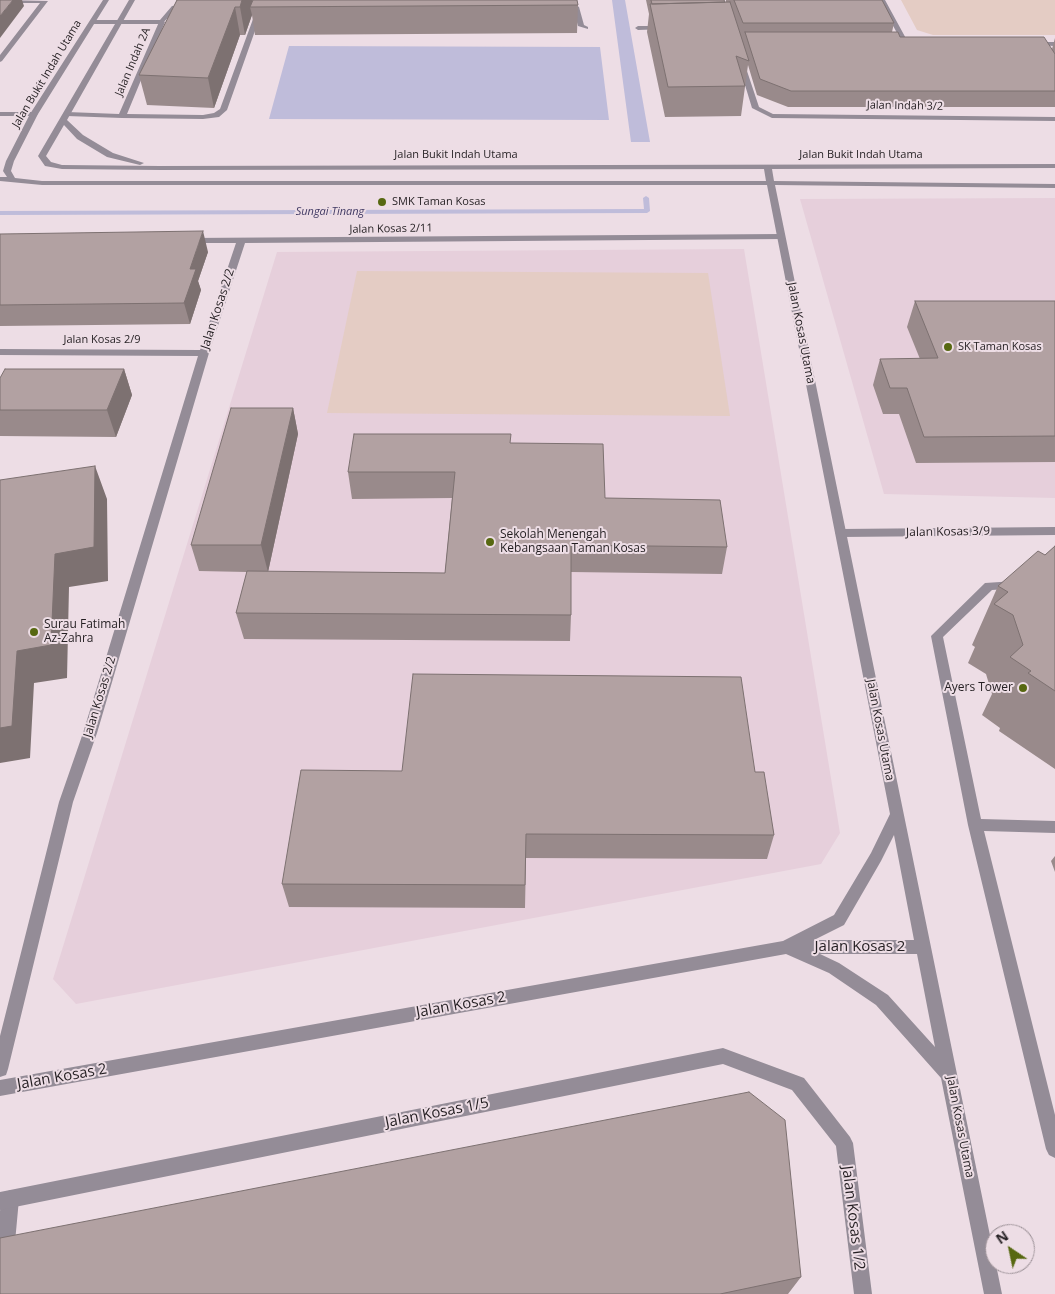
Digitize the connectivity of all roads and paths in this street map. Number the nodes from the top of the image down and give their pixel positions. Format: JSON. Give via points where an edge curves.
{"nodes":[{"id":1,"x":106,"y":0,"type":"edge"},
{"id":2,"x":132,"y":0,"type":"edge"},
{"id":3,"x":882,"y":0,"type":"edge"},
{"id":4,"x":0,"y":1,"type":"edge"},
{"id":5,"x":45,"y":1,"type":"edge"},
{"id":6,"x":568,"y":5,"type":"edge"},
{"id":7,"x":191,"y":6,"type":"edge"},
{"id":8,"x":250,"y":6,"type":"edge"},
{"id":9,"x":260,"y":6,"type":"junction"},
{"id":10,"x":270,"y":6,"type":"edge"},
{"id":11,"x":92,"y":22,"type":"junction"},
{"id":12,"x":120,"y":22,"type":"junction"},
{"id":13,"x":162,"y":22,"type":"junction"},
{"id":14,"x":586,"y":28,"type":"dead end"},
{"id":15,"x":638,"y":28,"type":"dead end"},
{"id":16,"x":675,"y":28,"type":"edge"},
{"id":17,"x":897,"y":44,"type":"edge"},
{"id":18,"x":906,"y":44,"type":"junction"},
{"id":19,"x":916,"y":44,"type":"edge"},
{"id":20,"x":1020,"y":44,"type":"edge"},
{"id":21,"x":1040,"y":44,"type":"junction"},
{"id":22,"x":1055,"y":44,"type":"edge"},
{"id":23,"x":1045,"y":52,"type":"edge"},
{"id":24,"x":739,"y":53,"type":"edge"},
{"id":25,"x":0,"y":60,"type":"edge"},
{"id":26,"x":0,"y":114,"type":"edge"},
{"id":27,"x":34,"y":114,"type":"junction"},
{"id":28,"x":122,"y":116,"type":"junction"},
{"id":29,"x":65,"y":117,"type":"junction"},
{"id":30,"x":1055,"y":118,"type":"edge"},
{"id":31,"x":0,"y":161,"type":"edge"},
{"id":32,"x":10,"y":161,"type":"junction"},
{"id":33,"x":767,"y":166,"type":"junction"},
{"id":34,"x":1055,"y":166,"type":"edge"},
{"id":35,"x":160,"y":168,"type":"junction"},
{"id":36,"x":0,"y":179,"type":"edge"},
{"id":37,"x":12,"y":179,"type":"junction"},
{"id":38,"x":771,"y":183,"type":"junction"},
{"id":39,"x":1055,"y":186,"type":"edge"},
{"id":40,"x":781,"y":237,"type":"junction"},
{"id":41,"x":182,"y":241,"type":"edge"},
{"id":42,"x":241,"y":242,"type":"junction"},
{"id":43,"x":0,"y":352,"type":"edge"},
{"id":44,"x":204,"y":353,"type":"junction"},
{"id":45,"x":1055,"y":530,"type":"edge"},
{"id":46,"x":841,"y":533,"type":"junction"},
{"id":47,"x":1027,"y":585,"type":"edge"},
{"id":48,"x":896,"y":814,"type":"junction"},
{"id":49,"x":975,"y":825,"type":"junction"},
{"id":50,"x":1055,"y":827,"type":"edge"},
{"id":51,"x":787,"y":946,"type":"junction"},
{"id":52,"x":924,"y":947,"type":"junction"},
{"id":53,"x":0,"y":1069,"type":"edge"},
{"id":54,"x":949,"y":1074,"type":"junction"},
{"id":55,"x":0,"y":1088,"type":"edge"},
{"id":56,"x":844,"y":1142,"type":"joint"},
{"id":57,"x":1055,"y":1149,"type":"edge"},
{"id":58,"x":5,"y":1200,"type":"edge"},
{"id":59,"x":3,"y":1275,"type":"edge"},
{"id":60,"x":863,"y":1294,"type":"edge"},
{"id":61,"x":993,"y":1294,"type":"edge"}],
"edges":[{"from":1,"to":11,"type":"street","name":"Jalan Bukit Indah Utama"},
{"from":2,"to":12,"type":"street","name":"Jalan Bukit Indah Utama"},
{"from":3,"to":18,"type":"street"},
{"from":4,"to":5,"type":"street"},
{"from":5,"to":25,"type":"street"},
{"from":6,"to":14,"type":"street","via":[[576,7],[581,26]]},
{"from":7,"to":13,"type":"street","via":[[174,7]]},
{"from":8,"to":9,"type":"street"},
{"from":9,"to":10,"type":"street"},
{"from":9,"to":28,"type":"street","via":[[223,110],[203,117]]},
{"from":11,"to":12,"type":"street"},
{"from":11,"to":27,"type":"street","name":"Jalan Bukit Indah Utama"},
{"from":12,"to":13,"type":"street"},
{"from":12,"to":29,"type":"street","name":"Jalan Bukit Indah Utama"},
{"from":13,"to":28,"type":"street","name":"Jalan Indah 2A"},
{"from":15,"to":16,"type":"street"},
{"from":17,"to":18,"type":"street"},
{"from":18,"to":19,"type":"street"},
{"from":20,"to":21,"type":"street"},
{"from":21,"to":22,"type":"street"},
{"from":21,"to":23,"type":"street"},
{"from":24,"to":30,"type":"street","name":"Jalan Indah 3/2","via":[[756,108],[772,116]]},
{"from":26,"to":27,"type":"street"},
{"from":27,"to":32,"type":"street","name":"Jalan Bukit Indah Utama"},
{"from":28,"to":29,"type":"street","name":"Jalan Indah 2A"},
{"from":29,"to":35,"type":"street","via":[[80,137],[110,155]]},
{"from":29,"to":35,"type":"street","name":"Jalan Bukit Indah Utama","via":[[42,156],[48,164]]},
{"from":31,"to":32,"type":"street"},
{"from":32,"to":37,"type":"street","via":[[7,170]]},
{"from":33,"to":34,"type":"street","name":"Jalan Bukit Indah Utama"},
{"from":33,"to":35,"type":"street","name":"Jalan Bukit Indah Utama"},
{"from":33,"to":38,"type":"street","name":"Jalan Kosas Utama"},
{"from":36,"to":37,"type":"street"},
{"from":37,"to":38,"type":"street","via":[[42,183]]},
{"from":38,"to":39,"type":"street"},
{"from":38,"to":40,"type":"street","name":"Jalan Kosas Utama"},
{"from":40,"to":42,"type":"street","name":"Jalan Kosas 2/11"},
{"from":40,"to":46,"type":"street","name":"Jalan Kosas Utama"},
{"from":41,"to":42,"type":"street","name":"Jalan Kosas 2/11"},
{"from":42,"to":44,"type":"street","name":"Jalan Kosas 2/2"},
{"from":43,"to":44,"type":"street","name":"Jalan Kosas 2/9"},
{"from":44,"to":53,"type":"street","name":"Jalan Kosas 2/2","via":[[90,733],[66,802]]},
{"from":45,"to":46,"type":"street","name":"Jalan Kosas 3/9"},
{"from":46,"to":48,"type":"street","name":"Jalan Kosas Utama"},
{"from":47,"to":49,"type":"street","via":[[989,586],[937,636]]},
{"from":48,"to":51,"type":"street","via":[[872,864],[839,920]]},
{"from":48,"to":52,"type":"street","name":"Jalan Kosas Utama"},
{"from":49,"to":50,"type":"street"},
{"from":49,"to":57,"type":"street"},
{"from":51,"to":52,"type":"street","name":"Jalan Kosas 2"},
{"from":51,"to":54,"type":"street","via":[[834,968],[882,1000]]},
{"from":51,"to":55,"type":"street","name":"Jalan Kosas 2"},
{"from":52,"to":54,"type":"street","name":"Jalan Kosas Utama"},
{"from":54,"to":61,"type":"street","name":"Jalan Kosas Utama"},
{"from":56,"to":58,"type":"street","name":"Jalan Kosas 1/5","via":[[798,1084],[723,1056]]},
{"from":56,"to":60,"type":"street","name":"Jalan Kosas 1/2"},
{"from":58,"to":59,"type":"street"}]}
